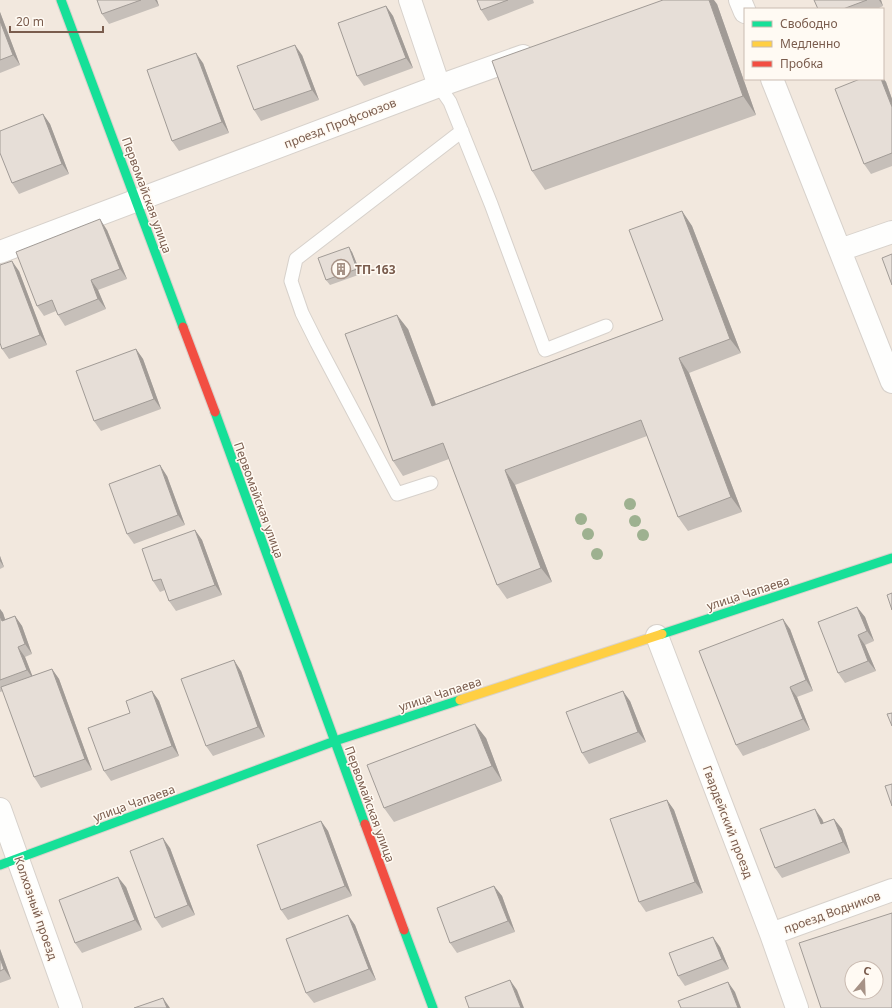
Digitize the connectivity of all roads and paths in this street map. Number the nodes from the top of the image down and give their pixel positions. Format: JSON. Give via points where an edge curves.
{"nodes":[{"id":1,"x":61,"y":0,"type":"edge"},
{"id":2,"x":410,"y":0,"type":"edge"},
{"id":3,"x":740,"y":0,"type":"edge"},
{"id":4,"x":744,"y":10,"type":"edge"},
{"id":5,"x":542,"y":50,"type":"edge"},
{"id":6,"x":772,"y":80,"type":"edge"},
{"id":7,"x":439,"y":86,"type":"junction"},
{"id":8,"x":462,"y":131,"type":"junction"},
{"id":9,"x":137,"y":200,"type":"junction"},
{"id":10,"x":892,"y":232,"type":"edge"},
{"id":11,"x":840,"y":250,"type":"junction"},
{"id":12,"x":0,"y":252,"type":"edge"},
{"id":13,"x":606,"y":326,"type":"dead end"},
{"id":14,"x":892,"y":382,"type":"edge"},
{"id":15,"x":431,"y":483,"type":"dead end"},
{"id":16,"x":892,"y":558,"type":"edge"},
{"id":17,"x":656,"y":636,"type":"junction"},
{"id":18,"x":335,"y":741,"type":"junction"},
{"id":19,"x":0,"y":809,"type":"edge"},
{"id":20,"x":9,"y":861,"type":"edge"},
{"id":21,"x":892,"y":890,"type":"edge"},
{"id":22,"x":771,"y":934,"type":"junction"},
{"id":23,"x":71,"y":1008,"type":"edge"},
{"id":24,"x":433,"y":1008,"type":"edge"},
{"id":25,"x":797,"y":1008,"type":"edge"}],
"edges":[{"from":1,"to":9,"type":"street","name":"Первомайская улица"},
{"from":2,"to":7,"type":"street"},
{"from":3,"to":4,"type":"street"},
{"from":5,"to":7,"type":"street","name":"проезд Профсоюзов"},
{"from":6,"to":11,"type":"street"},
{"from":7,"to":8,"type":"lane","via":[[450,102]]},
{"from":7,"to":9,"type":"street","name":"проезд Профсоюзов"},
{"from":8,"to":13,"type":"lane","via":[[545,350]]},
{"from":8,"to":15,"type":"lane","via":[[296,259],[291,281],[314,337],[397,494]]},
{"from":9,"to":12,"type":"street","name":"проезд Профсоюзов"},
{"from":9,"to":18,"type":"street","name":"Первомайская улица"},
{"from":10,"to":11,"type":"street"},
{"from":11,"to":14,"type":"street"},
{"from":16,"to":17,"type":"street","name":"улица Чапаева"},
{"from":17,"to":18,"type":"street","name":"улица Чапаева"},
{"from":17,"to":22,"type":"street","name":"Гвардейский проезд"},
{"from":18,"to":20,"type":"street","name":"улица Чапаева"},
{"from":18,"to":24,"type":"street","name":"Первомайская улица"},
{"from":19,"to":20,"type":"street","name":"Колхозный проезд"},
{"from":20,"to":23,"type":"street","name":"Колхозный проезд"},
{"from":21,"to":22,"type":"street","name":"проезд Водников"},
{"from":22,"to":25,"type":"street","name":"Гвардейский проезд"}]}
